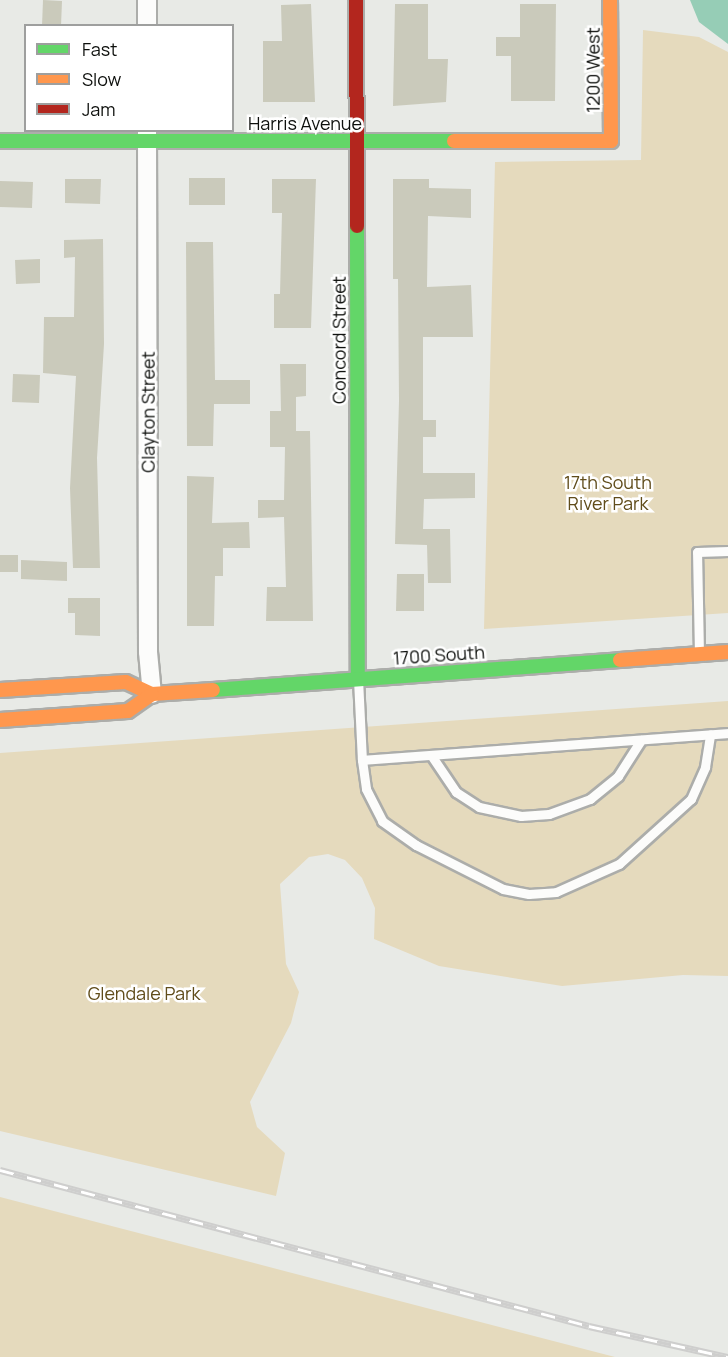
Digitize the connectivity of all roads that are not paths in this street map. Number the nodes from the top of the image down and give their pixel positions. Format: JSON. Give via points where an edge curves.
{"nodes":[{"id":1,"x":147,"y":0,"type":"edge"},
{"id":2,"x":356,"y":0,"type":"edge"},
{"id":3,"x":610,"y":0,"type":"edge"},
{"id":4,"x":147,"y":24,"type":"edge"},
{"id":5,"x":147,"y":136,"type":"edge"},
{"id":6,"x":0,"y":141,"type":"edge"},
{"id":7,"x":356,"y":141,"type":"junction"},
{"id":8,"x":611,"y":141,"type":"joint"},
{"id":9,"x":728,"y":551,"type":"edge"},
{"id":10,"x":728,"y":652,"type":"edge"},
{"id":11,"x":699,"y":654,"type":"junction"},
{"id":12,"x":358,"y":679,"type":"junction"},
{"id":13,"x":0,"y":690,"type":"edge"},
{"id":14,"x":152,"y":694,"type":"junction"},
{"id":15,"x":0,"y":720,"type":"edge"},
{"id":16,"x":728,"y":733,"type":"edge"},
{"id":17,"x":710,"y":734,"type":"junction"},
{"id":18,"x":641,"y":740,"type":"junction"},
{"id":19,"x":430,"y":755,"type":"junction"},
{"id":20,"x":363,"y":760,"type":"junction"}],
"edges":[{"from":1,"to":4,"type":"street"},
{"from":2,"to":7,"type":"street","name":"Concord Street"},
{"from":3,"to":8,"type":"street","name":"1200 West"},
{"from":5,"to":6,"type":"street","name":"Harris Avenue"},
{"from":5,"to":7,"type":"street","name":"Harris Avenue"},
{"from":5,"to":14,"type":"street","name":"Clayton Street","via":[[148,652]]},
{"from":7,"to":8,"type":"street","name":"Harris Avenue"},
{"from":7,"to":12,"type":"street","name":"Concord Street"},
{"from":9,"to":11,"type":"lane","via":[[697,552]]},
{"from":10,"to":11,"type":"street","name":"1700 South"},
{"from":11,"to":12,"type":"street","name":"1700 South"},
{"from":12,"to":14,"type":"street","name":"1700 South"},
{"from":12,"to":20,"type":"lane"},
{"from":13,"to":14,"type":"street","name":"1700 South","via":[[126,682]]},
{"from":14,"to":15,"type":"street","via":[[128,711]]},
{"from":16,"to":17,"type":"lane"},
{"from":17,"to":18,"type":"lane"},
{"from":17,"to":20,"type":"lane","via":[[705,766],[691,799],[619,864],[556,892],[529,894],[503,890],[416,845],[382,821],[366,789]]},
{"from":18,"to":19,"type":"lane"},
{"from":18,"to":19,"type":"lane","via":[[618,776],[590,799],[540,815],[521,816],[479,807],[456,792]]},
{"from":19,"to":20,"type":"lane"}]}
